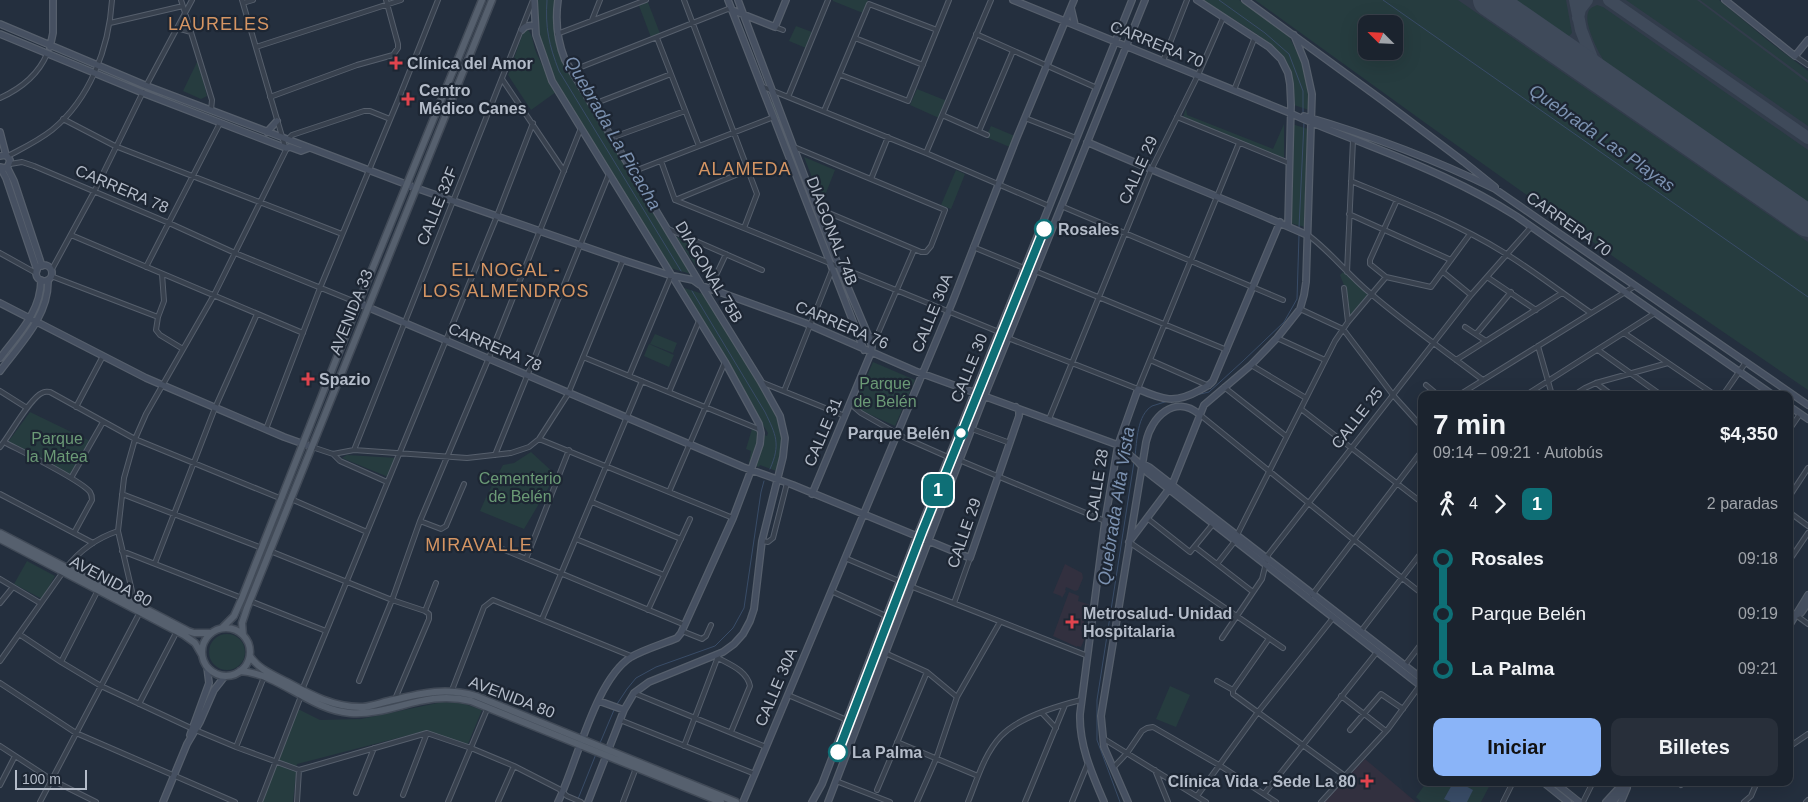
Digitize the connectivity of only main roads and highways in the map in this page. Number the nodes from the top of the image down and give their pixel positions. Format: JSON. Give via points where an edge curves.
{"nodes":[{"id":1,"x":482,"y":0,"type":"edge"},
{"id":2,"x":492,"y":0,"type":"edge"},
{"id":3,"x":0,"y":533,"type":"edge"},
{"id":4,"x":0,"y":539,"type":"edge"},
{"id":5,"x":65,"y":570,"type":"junction"},
{"id":6,"x":222,"y":628,"type":"junction"},
{"id":7,"x":210,"y":634,"type":"junction"},
{"id":8,"x":243,"y":635,"type":"junction"},
{"id":9,"x":202,"y":655,"type":"junction"},
{"id":10,"x":250,"y":656,"type":"junction"},
{"id":11,"x":240,"y":671,"type":"junction"},
{"id":12,"x":301,"y":693,"type":"junction"},
{"id":13,"x":582,"y":742,"type":"junction"},
{"id":14,"x":604,"y":751,"type":"junction"},
{"id":15,"x":721,"y":802,"type":"edge"},
{"id":16,"x":736,"y":802,"type":"edge"}],
"edges":[{"from":1,"to":6,"type":"main road","name":"AVENIDA 33","via":[[242,598],[234,616]]},
{"from":2,"to":8,"type":"main road","name":"AVENIDA 33","via":[[250,601],[242,623]]},
{"from":3,"to":5,"type":"main road","name":"AVENIDA 80"},
{"from":4,"to":5,"type":"main road","name":"AVENIDA 80"},
{"from":5,"to":7,"type":"main road","name":"AVENIDA 80","via":[[188,631]]},
{"from":5,"to":9,"type":"main road","name":"AVENIDA 80","via":[[177,631],[194,643]]},
{"from":6,"to":7,"type":"main road"},
{"from":6,"to":8,"type":"main road","via":[[234,629]]},
{"from":7,"to":9,"type":"main road","via":[[204,642]]},
{"from":8,"to":10,"type":"main road","via":[[249,645]]},
{"from":9,"to":11,"type":"main road","via":[[207,667],[216,674],[234,675]]},
{"from":10,"to":11,"type":"main road"},
{"from":10,"to":12,"type":"main road","name":"AVENIDA 80"},
{"from":11,"to":12,"type":"main road","name":"AVENIDA 80"},
{"from":12,"to":13,"type":"main road","name":"AVENIDA 80","via":[[347,706],[369,706],[422,693],[452,690],[481,698]]},
{"from":12,"to":13,"type":"main road","name":"AVENIDA 80","via":[[325,708],[351,713],[371,712],[427,699],[466,700]]},
{"from":13,"to":14,"type":"main road","name":"AVENIDA 80"},
{"from":14,"to":15,"type":"main road","name":"AVENIDA 80","via":[[636,768]]},
{"from":14,"to":16,"type":"main road","name":"AVENIDA 80"}]}
